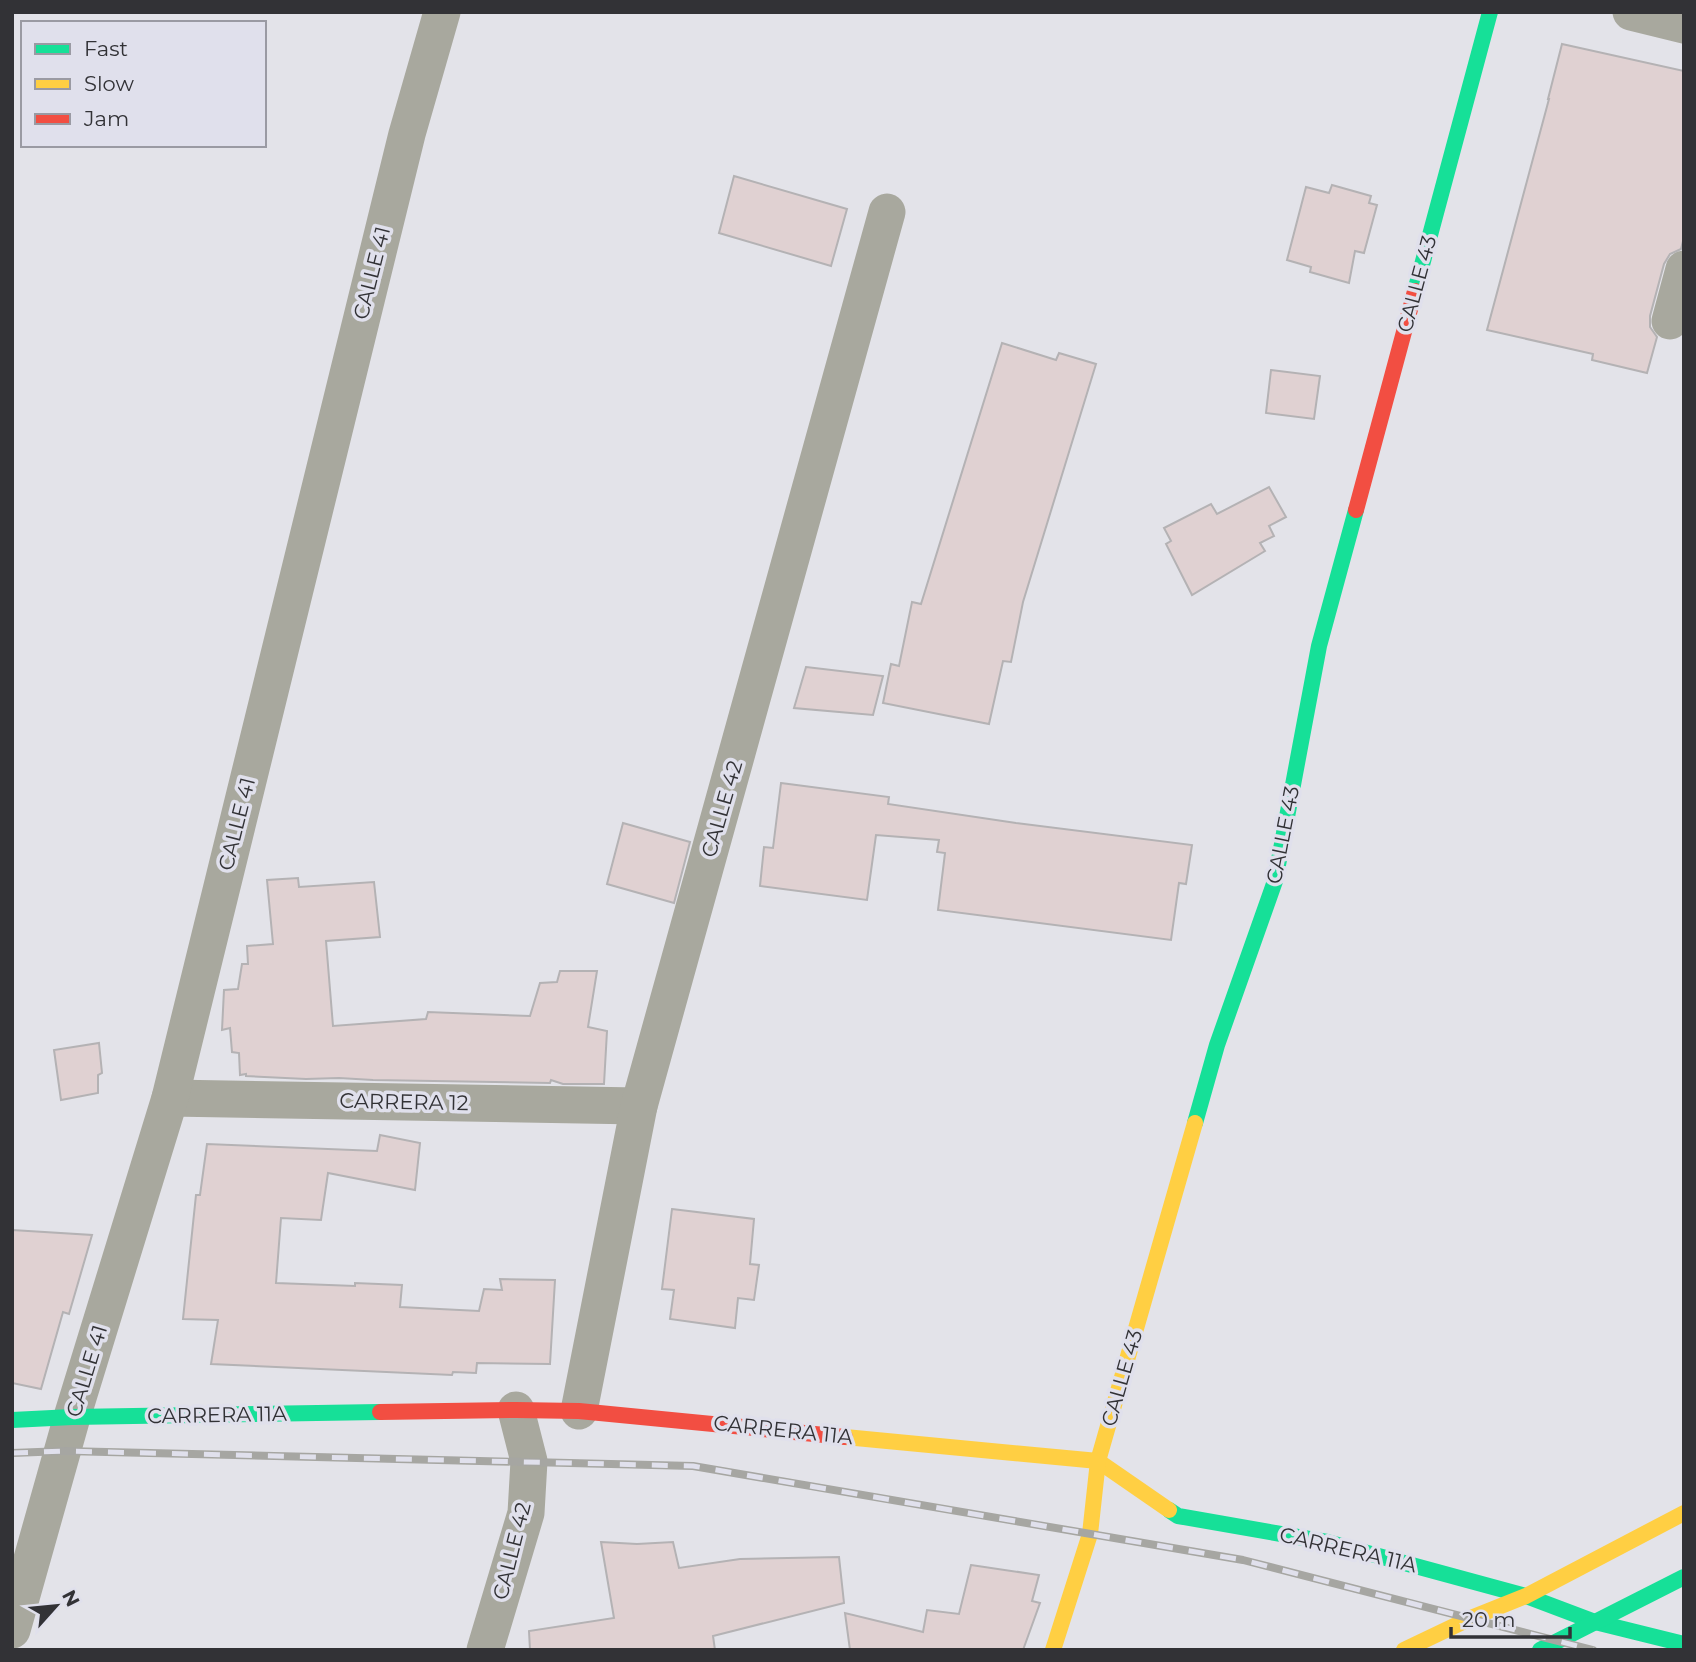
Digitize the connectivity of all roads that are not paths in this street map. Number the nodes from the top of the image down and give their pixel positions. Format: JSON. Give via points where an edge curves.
{"nodes":[{"id":1,"x":442,"y":12,"type":"edge"},
{"id":2,"x":1490,"y":12,"type":"edge"},
{"id":3,"x":1631,"y":12,"type":"edge"},
{"id":4,"x":1684,"y":26,"type":"edge"},
{"id":5,"x":887,"y":212,"type":"dead end"},
{"id":6,"x":1684,"y":269,"type":"edge"},
{"id":7,"x":1670,"y":321,"type":"dead end"},
{"id":8,"x":170,"y":1098,"type":"junction"},
{"id":9,"x":639,"y":1106,"type":"junction"},
{"id":10,"x":516,"y":1410,"type":"junction"},
{"id":11,"x":579,"y":1411,"type":"junction"},
{"id":12,"x":72,"y":1418,"type":"junction"},
{"id":13,"x":12,"y":1420,"type":"edge"},
{"id":14,"x":1098,"y":1461,"type":"junction"},
{"id":15,"x":1684,"y":1513,"type":"edge"},
{"id":16,"x":1684,"y":1577,"type":"edge"},
{"id":17,"x":1526,"y":1595,"type":"junction"},
{"id":18,"x":1595,"y":1622,"type":"junction"},
{"id":19,"x":12,"y":1630,"type":"edge"},
{"id":20,"x":1684,"y":1644,"type":"edge"},
{"id":21,"x":485,"y":1650,"type":"edge"},
{"id":22,"x":1053,"y":1650,"type":"edge"},
{"id":23,"x":1405,"y":1650,"type":"edge"},
{"id":24,"x":1540,"y":1650,"type":"edge"}],
"edges":[{"from":1,"to":8,"type":"street","name":"CALLE 41","via":[[407,134]]},
{"from":2,"to":14,"type":"street","name":"CALLE 43","via":[[1319,646],[1275,881],[1217,1045]]},
{"from":3,"to":4,"type":"street"},
{"from":5,"to":9,"type":"street","name":"CALLE 42"},
{"from":6,"to":7,"type":"street"},
{"from":8,"to":9,"type":"street","name":"CARRERA 12"},
{"from":8,"to":12,"type":"street","name":"CALLE 41"},
{"from":9,"to":11,"type":"street","name":"CALLE 42"},
{"from":10,"to":11,"type":"street","name":"CARRERA 11A"},
{"from":10,"to":12,"type":"street","name":"CARRERA 11A"},
{"from":10,"to":21,"type":"street","name":"CALLE 42","via":[[529,1461],[526,1513]]},
{"from":11,"to":14,"type":"street","name":"CARRERA 11A"},
{"from":12,"to":13,"type":"street","name":"CARRERA 11A"},
{"from":12,"to":19,"type":"street","name":"CALLE 41"},
{"from":14,"to":17,"type":"street","name":"CARRERA 11A","via":[[1178,1516],[1327,1542]]},
{"from":14,"to":22,"type":"street","name":"CALLE 43","via":[[1090,1534]]},
{"from":15,"to":17,"type":"street"},
{"from":16,"to":18,"type":"street"},
{"from":17,"to":18,"type":"street","name":"CARRERA 11A"},
{"from":17,"to":23,"type":"street"},
{"from":18,"to":20,"type":"street","name":"CARRERA 11A"},
{"from":18,"to":24,"type":"street"}]}
